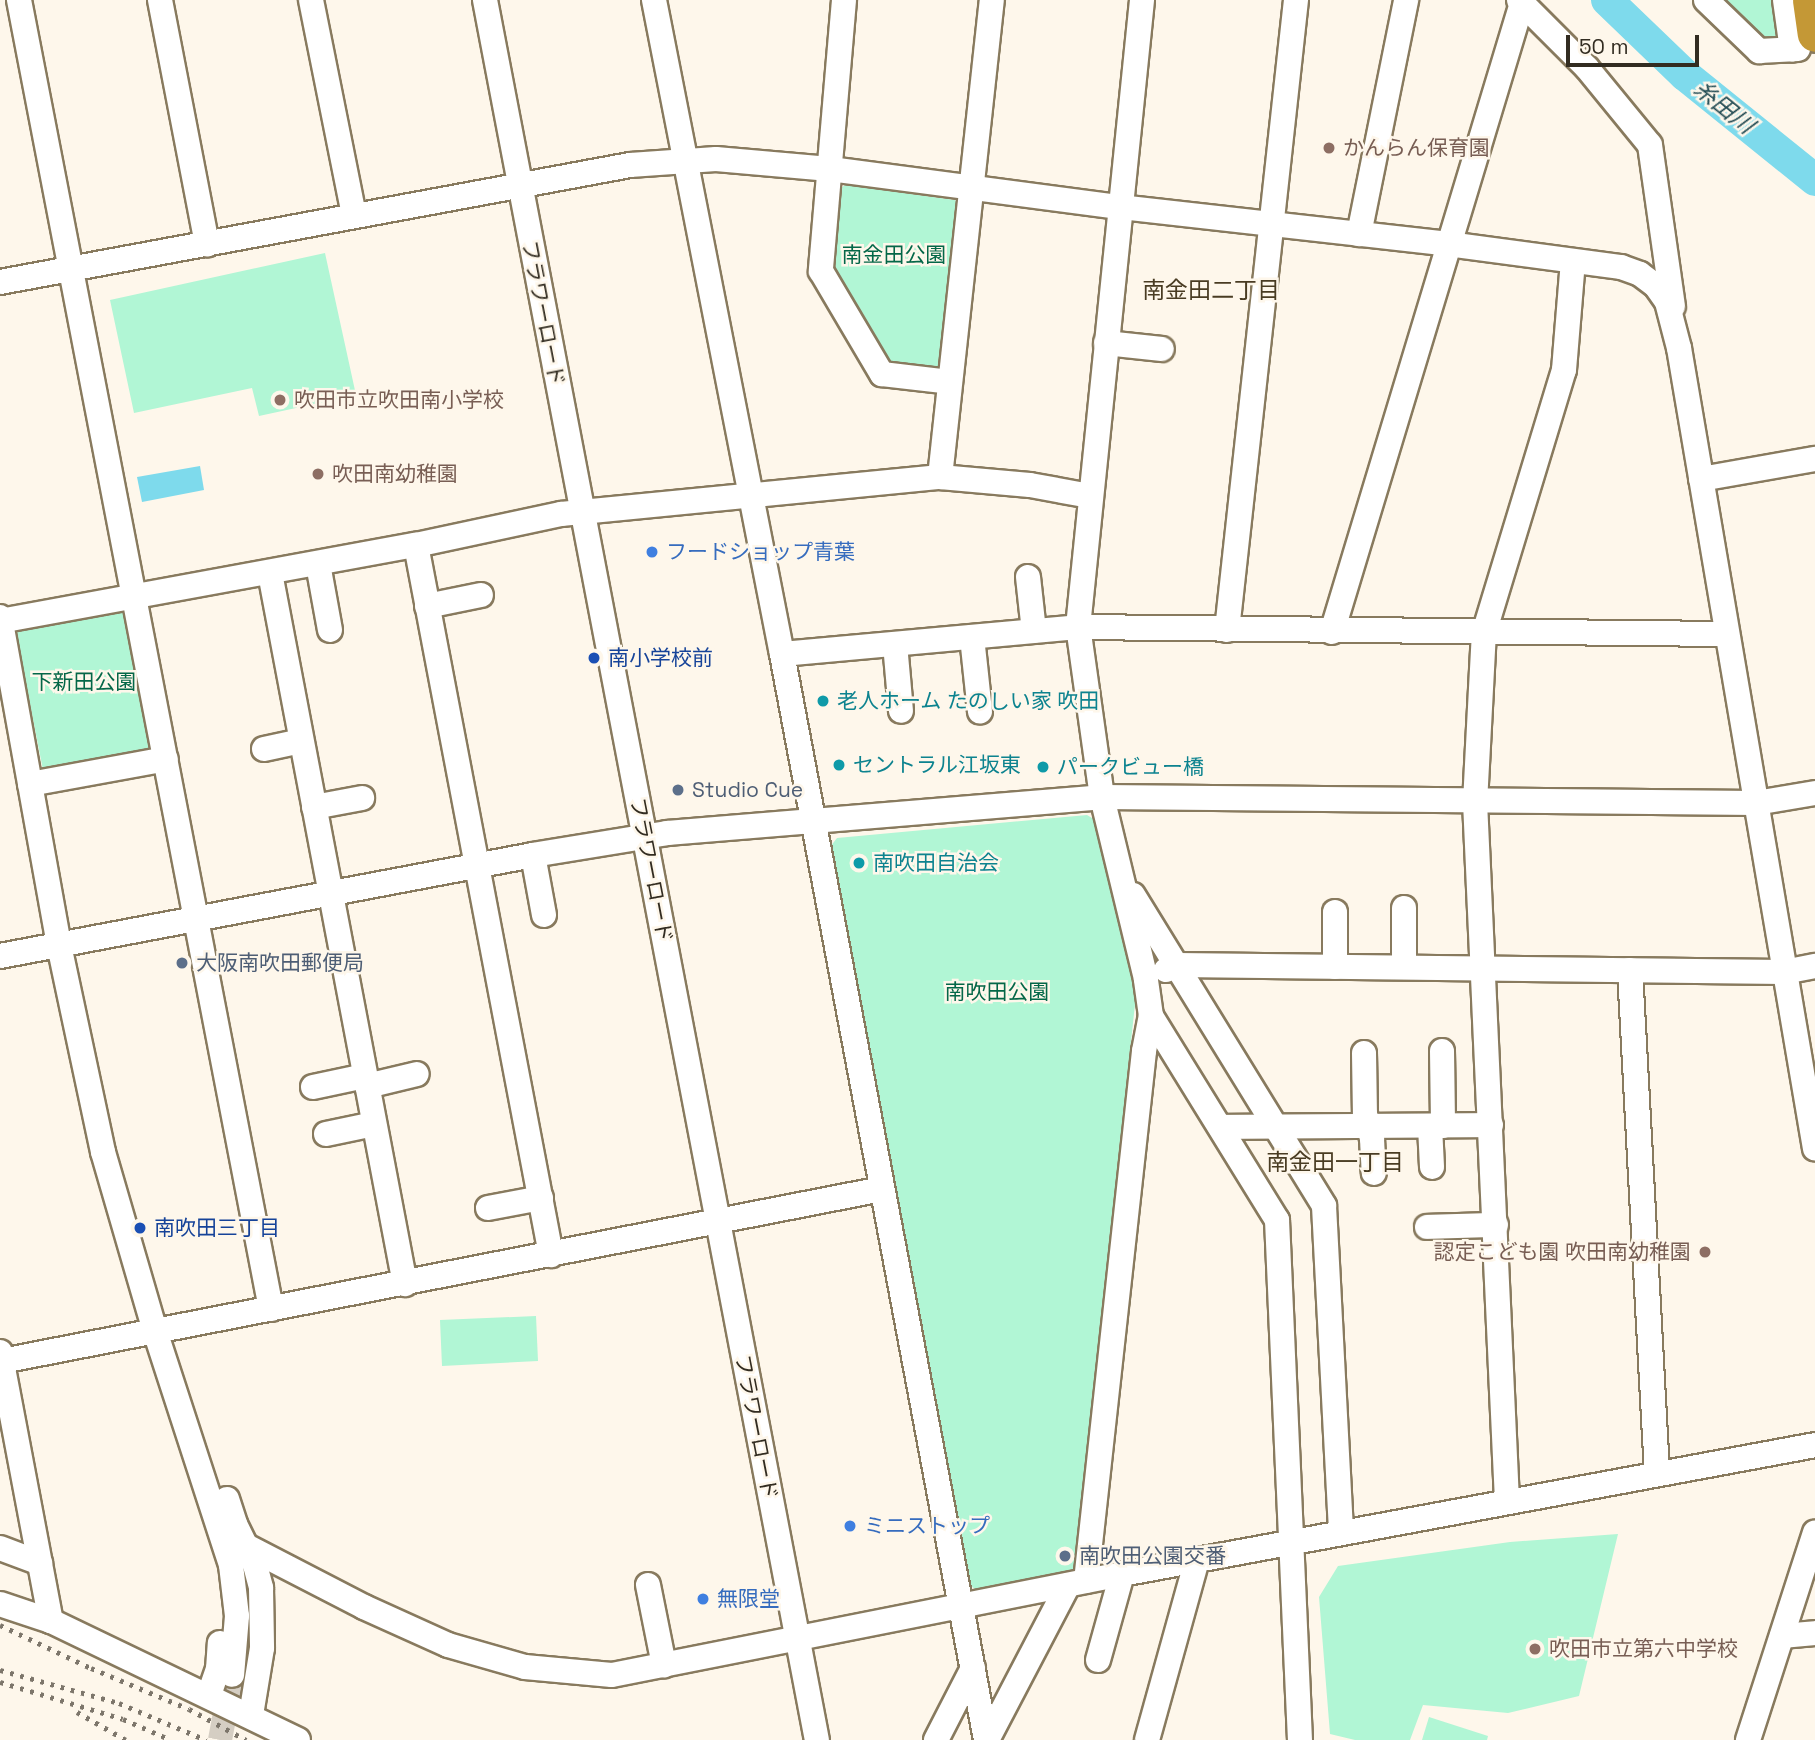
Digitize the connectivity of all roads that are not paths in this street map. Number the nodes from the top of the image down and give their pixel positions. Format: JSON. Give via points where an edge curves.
{"nodes":[{"id":1,"x":19,"y":0,"type":"edge"},
{"id":2,"x":160,"y":0,"type":"edge"},
{"id":3,"x":312,"y":0,"type":"edge"},
{"id":4,"x":485,"y":0,"type":"edge"},
{"id":5,"x":654,"y":0,"type":"edge"},
{"id":6,"x":844,"y":0,"type":"edge"},
{"id":7,"x":992,"y":0,"type":"edge"},
{"id":8,"x":1142,"y":0,"type":"edge"},
{"id":9,"x":1296,"y":0,"type":"edge"},
{"id":10,"x":1405,"y":0,"type":"edge"},
{"id":11,"x":1706,"y":0,"type":"edge"},
{"id":12,"x":1785,"y":0,"type":"edge"},
{"id":13,"x":1810,"y":0,"type":"edge"},
{"id":14,"x":1520,"y":2,"type":"edge"},
{"id":15,"x":1802,"y":44,"type":"edge"},
{"id":16,"x":686,"y":160,"type":"junction"},
{"id":17,"x":830,"y":170,"type":"junction"},
{"id":18,"x":519,"y":185,"type":"junction"},
{"id":19,"x":970,"y":188,"type":"junction"},
{"id":20,"x":1120,"y":207,"type":"junction"},
{"id":21,"x":354,"y":215,"type":"junction"},
{"id":22,"x":1271,"y":223,"type":"junction"},
{"id":23,"x":1359,"y":233,"type":"junction"},
{"id":24,"x":1448,"y":244,"type":"junction"},
{"id":25,"x":207,"y":245,"type":"junction"},
{"id":26,"x":1573,"y":261,"type":"junction"},
{"id":27,"x":71,"y":269,"type":"junction"},
{"id":28,"x":0,"y":282,"type":"edge"},
{"id":29,"x":1106,"y":344,"type":"junction"},
{"id":30,"x":1679,"y":348,"type":"junction"},
{"id":31,"x":1162,"y":349,"type":"dead end"},
{"id":32,"x":950,"y":382,"type":"junction"},
{"id":33,"x":1815,"y":459,"type":"edge"},
{"id":34,"x":940,"y":477,"type":"junction"},
{"id":35,"x":1700,"y":479,"type":"junction"},
{"id":36,"x":751,"y":496,"type":"junction"},
{"id":37,"x":1090,"y":496,"type":"junction"},
{"id":38,"x":582,"y":512,"type":"junction"},
{"id":39,"x":416,"y":545,"type":"junction"},
{"id":40,"x":318,"y":564,"type":"junction"},
{"id":41,"x":270,"y":573,"type":"junction"},
{"id":42,"x":1028,"y":577,"type":"dead end"},
{"id":43,"x":481,"y":595,"type":"dead end"},
{"id":44,"x":132,"y":599,"type":"junction"},
{"id":45,"x":427,"y":606,"type":"junction"},
{"id":46,"x":0,"y":620,"type":"edge"},
{"id":47,"x":1078,"y":627,"type":"junction"},
{"id":48,"x":330,"y":630,"type":"dead end"},
{"id":49,"x":1227,"y":630,"type":"junction"},
{"id":50,"x":1034,"y":631,"type":"junction"},
{"id":51,"x":1332,"y":632,"type":"junction"},
{"id":52,"x":1484,"y":633,"type":"junction"},
{"id":53,"x":1727,"y":634,"type":"junction"},
{"id":54,"x":972,"y":637,"type":"junction"},
{"id":55,"x":895,"y":644,"type":"junction"},
{"id":56,"x":782,"y":653,"type":"junction"},
{"id":57,"x":901,"y":711,"type":"dead end"},
{"id":58,"x":979,"y":712,"type":"dead end"},
{"id":59,"x":301,"y":741,"type":"junction"},
{"id":60,"x":264,"y":749,"type":"dead end"},
{"id":61,"x":166,"y":759,"type":"junction"},
{"id":62,"x":30,"y":784,"type":"junction"},
{"id":63,"x":1815,"y":793,"type":"edge"},
{"id":64,"x":1102,"y":797,"type":"junction"},
{"id":65,"x":362,"y":798,"type":"dead end"},
{"id":66,"x":1475,"y":803,"type":"junction"},
{"id":67,"x":1756,"y":803,"type":"junction"},
{"id":68,"x":314,"y":807,"type":"junction"},
{"id":69,"x":811,"y":821,"type":"junction"},
{"id":70,"x":644,"y":836,"type":"junction"},
{"id":71,"x":533,"y":855,"type":"junction"},
{"id":72,"x":478,"y":867,"type":"junction"},
{"id":73,"x":1123,"y":879,"type":"junction"},
{"id":74,"x":332,"y":895,"type":"junction"},
{"id":75,"x":1404,"y":908,"type":"dead end"},
{"id":76,"x":1335,"y":912,"type":"dead end"},
{"id":77,"x":544,"y":915,"type":"dead end"},
{"id":78,"x":197,"y":920,"type":"junction"},
{"id":79,"x":59,"y":944,"type":"junction"},
{"id":80,"x":0,"y":956,"type":"edge"},
{"id":81,"x":1177,"y":965,"type":"junction"},
{"id":82,"x":1815,"y":966,"type":"edge"},
{"id":83,"x":1335,"y":967,"type":"junction"},
{"id":84,"x":1404,"y":967,"type":"junction"},
{"id":85,"x":1483,"y":968,"type":"junction"},
{"id":86,"x":1630,"y":970,"type":"junction"},
{"id":87,"x":1784,"y":972,"type":"junction"},
{"id":88,"x":1146,"y":979,"type":"junction"},
{"id":89,"x":1151,"y":1016,"type":"junction"},
{"id":90,"x":1442,"y":1051,"type":"dead end"},
{"id":91,"x":1364,"y":1053,"type":"dead end"},
{"id":92,"x":417,"y":1074,"type":"dead end"},
{"id":93,"x":366,"y":1081,"type":"junction"},
{"id":94,"x":313,"y":1087,"type":"dead end"},
{"id":95,"x":374,"y":1125,"type":"junction"},
{"id":96,"x":1368,"y":1125,"type":"junction"},
{"id":97,"x":1491,"y":1125,"type":"junction"},
{"id":98,"x":1277,"y":1126,"type":"junction"},
{"id":99,"x":1436,"y":1126,"type":"junction"},
{"id":100,"x":1221,"y":1127,"type":"junction"},
{"id":101,"x":326,"y":1134,"type":"dead end"},
{"id":102,"x":1815,"y":1149,"type":"edge"},
{"id":103,"x":1432,"y":1167,"type":"dead end"},
{"id":104,"x":1374,"y":1173,"type":"dead end"},
{"id":105,"x":882,"y":1189,"type":"junction"},
{"id":106,"x":541,"y":1198,"type":"junction"},
{"id":107,"x":488,"y":1208,"type":"dead end"},
{"id":108,"x":716,"y":1224,"type":"junction"},
{"id":109,"x":1496,"y":1225,"type":"junction"},
{"id":110,"x":1427,"y":1227,"type":"dead end"},
{"id":111,"x":551,"y":1255,"type":"junction"},
{"id":112,"x":405,"y":1284,"type":"junction"},
{"id":113,"x":271,"y":1309,"type":"junction"},
{"id":114,"x":155,"y":1331,"type":"junction"},
{"id":115,"x":1,"y":1357,"type":"edge"},
{"id":116,"x":6,"y":1423,"type":"edge"},
{"id":117,"x":1815,"y":1445,"type":"edge"},
{"id":118,"x":1657,"y":1473,"type":"junction"},
{"id":119,"x":1507,"y":1501,"type":"junction"},
{"id":120,"x":1341,"y":1533,"type":"junction"},
{"id":121,"x":1815,"y":1533,"type":"edge"},
{"id":122,"x":1292,"y":1542,"type":"junction"},
{"id":123,"x":248,"y":1547,"type":"junction"},
{"id":124,"x":0,"y":1548,"type":"edge"},
{"id":125,"x":1197,"y":1560,"type":"junction"},
{"id":126,"x":40,"y":1563,"type":"junction"},
{"id":127,"x":1122,"y":1574,"type":"junction"},
{"id":128,"x":1077,"y":1583,"type":"junction"},
{"id":129,"x":648,"y":1585,"type":"dead end"},
{"id":130,"x":0,"y":1604,"type":"edge"},
{"id":131,"x":961,"y":1606,"type":"junction"},
{"id":132,"x":51,"y":1621,"type":"junction"},
{"id":133,"x":1815,"y":1633,"type":"edge"},
{"id":134,"x":1782,"y":1636,"type":"junction"},
{"id":135,"x":796,"y":1638,"type":"junction"},
{"id":136,"x":1098,"y":1660,"type":"dead end"},
{"id":137,"x":664,"y":1665,"type":"junction"},
{"id":138,"x":973,"y":1668,"type":"junction"},
{"id":139,"x":232,"y":1675,"type":"tunnel mouth"},
{"id":140,"x":209,"y":1695,"type":"junction"},
{"id":141,"x":251,"y":1715,"type":"junction"},
{"id":142,"x":298,"y":1740,"type":"edge"},
{"id":143,"x":817,"y":1740,"type":"edge"},
{"id":144,"x":936,"y":1740,"type":"edge"},
{"id":145,"x":986,"y":1740,"type":"edge"},
{"id":146,"x":1147,"y":1740,"type":"edge"},
{"id":147,"x":1300,"y":1740,"type":"edge"},
{"id":148,"x":1748,"y":1740,"type":"edge"}],
"edges":[{"from":1,"to":27,"type":"street"},
{"from":2,"to":25,"type":"street"},
{"from":3,"to":21,"type":"street"},
{"from":4,"to":18,"type":"street","name":"フラワーロード"},
{"from":5,"to":16,"type":"street"},
{"from":6,"to":17,"type":"street"},
{"from":7,"to":19,"type":"street"},
{"from":8,"to":20,"type":"street"},
{"from":9,"to":22,"type":"street"},
{"from":10,"to":23,"type":"street"},
{"from":11,"to":15,"type":"street","via":[[1759,51]]},
{"from":12,"to":15,"type":"street"},
{"from":13,"to":15,"type":"highway"},
{"from":14,"to":24,"type":"street"},
{"from":14,"to":30,"type":"street","via":[[1587,68],[1650,145]]},
{"from":16,"to":17,"type":"street"},
{"from":16,"to":18,"type":"street"},
{"from":16,"to":36,"type":"street"},
{"from":17,"to":19,"type":"street"},
{"from":17,"to":32,"type":"street","via":[[821,271],[882,374]]},
{"from":18,"to":21,"type":"street"},
{"from":18,"to":38,"type":"street","name":"フラワーロード"},
{"from":19,"to":20,"type":"street"},
{"from":19,"to":32,"type":"street"},
{"from":20,"to":22,"type":"street"},
{"from":20,"to":29,"type":"street"},
{"from":21,"to":25,"type":"street"},
{"from":22,"to":23,"type":"street"},
{"from":22,"to":49,"type":"street"},
{"from":23,"to":24,"type":"street"},
{"from":24,"to":26,"type":"street"},
{"from":24,"to":51,"type":"street"},
{"from":25,"to":27,"type":"street"},
{"from":26,"to":30,"type":"street","via":[[1621,267],[1648,279],[1667,302]]},
{"from":26,"to":52,"type":"street","via":[[1564,370]]},
{"from":27,"to":28,"type":"street"},
{"from":27,"to":44,"type":"street"},
{"from":29,"to":31,"type":"street"},
{"from":29,"to":37,"type":"street"},
{"from":30,"to":35,"type":"street"},
{"from":32,"to":34,"type":"street"},
{"from":33,"to":35,"type":"street"},
{"from":34,"to":36,"type":"street"},
{"from":34,"to":37,"type":"street"},
{"from":35,"to":53,"type":"street"},
{"from":36,"to":38,"type":"street"},
{"from":36,"to":56,"type":"street"},
{"from":37,"to":47,"type":"street"},
{"from":38,"to":39,"type":"street"},
{"from":38,"to":70,"type":"street","name":"フラワーロード"},
{"from":39,"to":40,"type":"street"},
{"from":39,"to":45,"type":"street"},
{"from":40,"to":41,"type":"street"},
{"from":40,"to":48,"type":"street"},
{"from":41,"to":44,"type":"street"},
{"from":41,"to":59,"type":"street"},
{"from":42,"to":50,"type":"street"},
{"from":43,"to":45,"type":"street"},
{"from":44,"to":46,"type":"street"},
{"from":44,"to":61,"type":"street"},
{"from":45,"to":72,"type":"street"},
{"from":46,"to":62,"type":"street"},
{"from":47,"to":49,"type":"street"},
{"from":47,"to":50,"type":"street"},
{"from":47,"to":64,"type":"street"},
{"from":49,"to":51,"type":"street"},
{"from":50,"to":54,"type":"street"},
{"from":51,"to":52,"type":"street"},
{"from":52,"to":53,"type":"street"},
{"from":52,"to":66,"type":"street"},
{"from":53,"to":67,"type":"street"},
{"from":54,"to":55,"type":"street"},
{"from":54,"to":58,"type":"street"},
{"from":55,"to":56,"type":"street"},
{"from":55,"to":57,"type":"street"},
{"from":56,"to":69,"type":"street"},
{"from":59,"to":60,"type":"street"},
{"from":59,"to":68,"type":"street"},
{"from":61,"to":62,"type":"street"},
{"from":61,"to":78,"type":"street"},
{"from":62,"to":79,"type":"street"},
{"from":63,"to":67,"type":"street"},
{"from":64,"to":66,"type":"street"},
{"from":64,"to":69,"type":"street"},
{"from":64,"to":73,"type":"street"},
{"from":65,"to":68,"type":"street"},
{"from":66,"to":67,"type":"street"},
{"from":66,"to":85,"type":"street"},
{"from":67,"to":87,"type":"street"},
{"from":68,"to":74,"type":"street"},
{"from":69,"to":70,"type":"street"},
{"from":69,"to":105,"type":"street"},
{"from":70,"to":71,"type":"street"},
{"from":70,"to":108,"type":"street","name":"フラワーロード"},
{"from":71,"to":72,"type":"street"},
{"from":71,"to":77,"type":"street"},
{"from":72,"to":74,"type":"street"},
{"from":72,"to":106,"type":"street"},
{"from":73,"to":81,"type":"street"},
{"from":73,"to":88,"type":"street"},
{"from":74,"to":78,"type":"street"},
{"from":74,"to":93,"type":"street"},
{"from":75,"to":84,"type":"street"},
{"from":76,"to":83,"type":"street"},
{"from":78,"to":79,"type":"street"},
{"from":78,"to":113,"type":"street"},
{"from":79,"to":80,"type":"street"},
{"from":79,"to":114,"type":"street","via":[[103,1152]]},
{"from":81,"to":83,"type":"street"},
{"from":81,"to":88,"type":"street"},
{"from":81,"to":98,"type":"street"},
{"from":82,"to":87,"type":"street"},
{"from":83,"to":84,"type":"street"},
{"from":84,"to":85,"type":"street"},
{"from":85,"to":86,"type":"street"},
{"from":85,"to":97,"type":"street"},
{"from":86,"to":87,"type":"street"},
{"from":86,"to":118,"type":"street"},
{"from":87,"to":102,"type":"street"},
{"from":88,"to":89,"type":"street"},
{"from":89,"to":100,"type":"street"},
{"from":89,"to":128,"type":"street"},
{"from":90,"to":99,"type":"street"},
{"from":91,"to":96,"type":"street"},
{"from":92,"to":93,"type":"street"},
{"from":93,"to":94,"type":"street"},
{"from":93,"to":95,"type":"street"},
{"from":95,"to":101,"type":"street"},
{"from":95,"to":112,"type":"street"},
{"from":96,"to":98,"type":"street"},
{"from":96,"to":99,"type":"street"},
{"from":96,"to":104,"type":"street"},
{"from":97,"to":99,"type":"street"},
{"from":97,"to":109,"type":"street"},
{"from":98,"to":100,"type":"street"},
{"from":98,"to":120,"type":"street","via":[[1324,1206]]},
{"from":99,"to":103,"type":"street"},
{"from":100,"to":122,"type":"street","via":[[1277,1220]]},
{"from":105,"to":108,"type":"street"},
{"from":105,"to":131,"type":"street"},
{"from":106,"to":107,"type":"street"},
{"from":106,"to":111,"type":"street"},
{"from":108,"to":111,"type":"street"},
{"from":108,"to":135,"type":"street","name":"フラワーロード"},
{"from":109,"to":110,"type":"street"},
{"from":109,"to":119,"type":"street"},
{"from":111,"to":112,"type":"street"},
{"from":112,"to":113,"type":"street"},
{"from":113,"to":114,"type":"street"},
{"from":114,"to":115,"type":"street"},
{"from":114,"to":123,"type":"street","via":[[179,1350],[235,1524]]},
{"from":114,"to":139,"type":"street","via":[[231,1565],[237,1616]]},
{"from":114,"to":140,"type":"street","via":[[150,1357],[216,1575],[222,1622],[218,1669]]},
{"from":115,"to":116,"type":"street"},
{"from":116,"to":126,"type":"street"},
{"from":117,"to":118,"type":"street"},
{"from":118,"to":119,"type":"street"},
{"from":119,"to":120,"type":"street"},
{"from":120,"to":122,"type":"street"},
{"from":121,"to":134,"type":"street"},
{"from":122,"to":125,"type":"street"},
{"from":122,"to":147,"type":"street"},
{"from":123,"to":137,"type":"street","via":[[447,1645],[525,1667],[612,1675]]},
{"from":123,"to":141,"type":"street","via":[[261,1588],[262,1615],[262,1648]]},
{"from":124,"to":126,"type":"street"},
{"from":125,"to":127,"type":"street"},
{"from":125,"to":146,"type":"street"},
{"from":126,"to":132,"type":"street"},
{"from":127,"to":128,"type":"street"},
{"from":127,"to":136,"type":"street"},
{"from":128,"to":131,"type":"street"},
{"from":128,"to":145,"type":"street"},
{"from":129,"to":137,"type":"street"},
{"from":130,"to":132,"type":"street"},
{"from":131,"to":135,"type":"street"},
{"from":131,"to":138,"type":"street"},
{"from":132,"to":140,"type":"street"},
{"from":133,"to":134,"type":"street"},
{"from":134,"to":148,"type":"street"},
{"from":135,"to":137,"type":"street"},
{"from":135,"to":143,"type":"street","name":"フラワーロード"},
{"from":138,"to":144,"type":"street"},
{"from":138,"to":145,"type":"street"},
{"from":140,"to":141,"type":"street"},
{"from":141,"to":142,"type":"street"}]}
